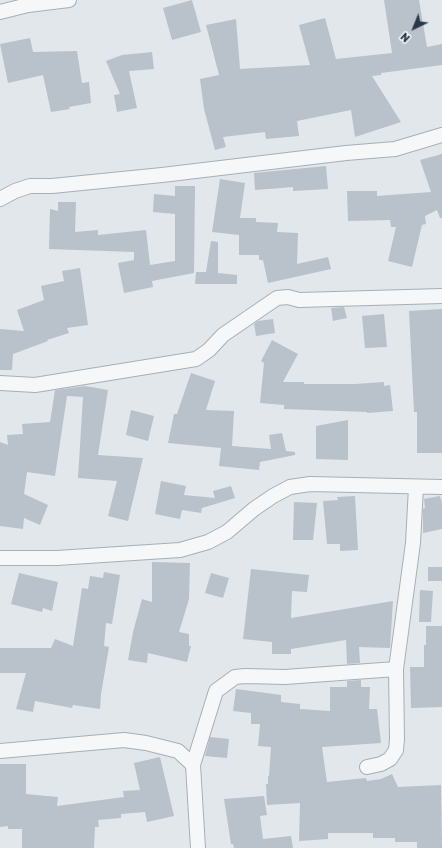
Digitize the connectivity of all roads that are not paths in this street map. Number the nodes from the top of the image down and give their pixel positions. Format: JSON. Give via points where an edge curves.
{"nodes":[{"id":1,"x":69,"y":0,"type":"edge"},
{"id":2,"x":0,"y":12,"type":"edge"},
{"id":3,"x":442,"y":135,"type":"edge"},
{"id":4,"x":0,"y":200,"type":"edge"},
{"id":5,"x":442,"y":296,"type":"edge"},
{"id":6,"x":0,"y":383,"type":"edge"},
{"id":7,"x":416,"y":487,"type":"junction"},
{"id":8,"x":442,"y":487,"type":"edge"},
{"id":9,"x":0,"y":558,"type":"edge"},
{"id":10,"x":396,"y":669,"type":"junction"},
{"id":11,"x":0,"y":751,"type":"edge"},
{"id":12,"x":193,"y":765,"type":"junction"},
{"id":13,"x":367,"y":767,"type":"dead end"},
{"id":14,"x":198,"y":848,"type":"edge"}],
"edges":[{"from":1,"to":2,"type":"street","via":[[28,5]]},
{"from":3,"to":4,"type":"street","via":[[395,149],[162,175],[30,186]]},
{"from":5,"to":6,"type":"street","via":[[300,300],[277,298],[223,335],[210,350],[196,359],[35,385]]},
{"from":7,"to":8,"type":"street"},
{"from":7,"to":9,"type":"street","via":[[310,484],[290,487],[273,496],[221,535],[208,542],[180,550],[57,558]]},
{"from":7,"to":10,"type":"street","via":[[413,542]]},
{"from":10,"to":12,"type":"street","via":[[285,677],[235,677],[216,691]]},
{"from":10,"to":13,"type":"street","via":[[396,750],[390,759]]},
{"from":11,"to":12,"type":"street","via":[[124,740],[178,751]]},
{"from":12,"to":14,"type":"street"}]}
